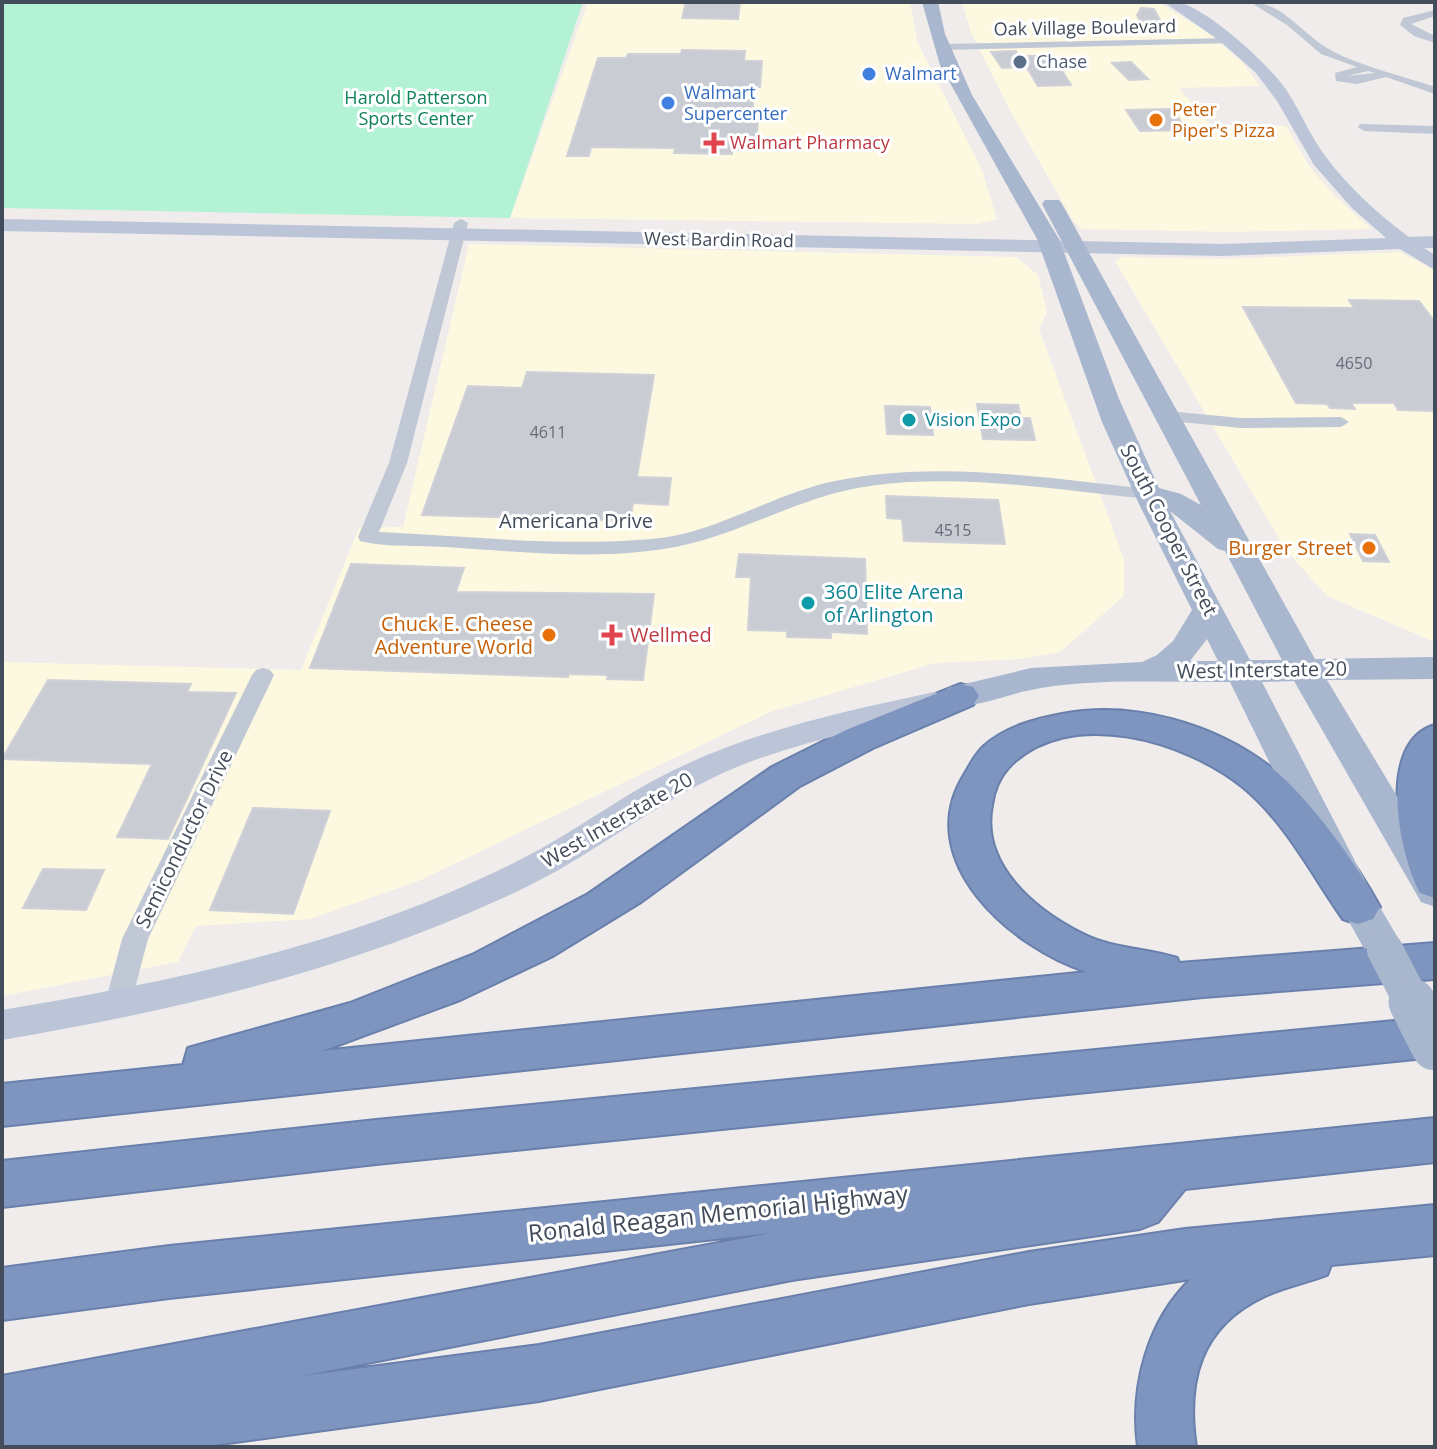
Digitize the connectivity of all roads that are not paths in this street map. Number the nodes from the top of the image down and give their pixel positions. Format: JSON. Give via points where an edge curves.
{"nodes":[{"id":1,"x":930,"y":2,"type":"edge"},
{"id":2,"x":1171,"y":2,"type":"edge"},
{"id":3,"x":1255,"y":2,"type":"edge"},
{"id":4,"x":1435,"y":13,"type":"edge"},
{"id":5,"x":951,"y":15,"type":"dead end"},
{"id":6,"x":1435,"y":40,"type":"edge"},
{"id":7,"x":1229,"y":41,"type":"junction"},
{"id":8,"x":951,"y":48,"type":"junction"},
{"id":9,"x":970,"y":66,"type":"dead end"},
{"id":10,"x":1368,"y":68,"type":"junction"},
{"id":11,"x":1386,"y":74,"type":"junction"},
{"id":12,"x":1435,"y":91,"type":"edge"},
{"id":13,"x":1364,"y":127,"type":"dead end"},
{"id":14,"x":1435,"y":130,"type":"edge"},
{"id":15,"x":1010,"y":135,"type":"dead end"},
{"id":16,"x":2,"y":214,"type":"edge"},
{"id":17,"x":51,"y":221,"type":"junction"},
{"id":18,"x":2,"y":225,"type":"edge"},
{"id":19,"x":460,"y":229,"type":"junction"},
{"id":20,"x":1435,"y":233,"type":"edge"},
{"id":21,"x":1400,"y":239,"type":"junction"},
{"id":22,"x":1062,"y":241,"type":"junction"},
{"id":23,"x":1435,"y":242,"type":"edge"},
{"id":24,"x":1435,"y":264,"type":"edge"},
{"id":25,"x":1091,"y":356,"type":"junction"},
{"id":26,"x":1167,"y":416,"type":"junction"},
{"id":27,"x":1341,"y":422,"type":"dead end"},
{"id":28,"x":1148,"y":494,"type":"junction"},
{"id":29,"x":1240,"y":554,"type":"junction"},
{"id":30,"x":1208,"y":609,"type":"junction"},
{"id":31,"x":1273,"y":613,"type":"junction"},
{"id":32,"x":1303,"y":668,"type":"junction"},
{"id":33,"x":1424,"y":668,"type":"edge"},
{"id":34,"x":1241,"y":671,"type":"junction"},
{"id":35,"x":1144,"y":673,"type":"junction"},
{"id":36,"x":263,"y":675,"type":"dead end"},
{"id":37,"x":960,"y":696,"type":"junction"},
{"id":38,"x":1435,"y":738,"type":"edge"},
{"id":39,"x":1435,"y":882,"type":"edge"},
{"id":40,"x":1435,"y":892,"type":"edge"},
{"id":41,"x":1358,"y":907,"type":"junction"},
{"id":42,"x":1435,"y":961,"type":"edge"},
{"id":43,"x":1203,"y":979,"type":"junction"},
{"id":44,"x":117,"y":1007,"type":"junction"},
{"id":45,"x":2,"y":1025,"type":"edge"},
{"id":46,"x":1435,"y":1037,"type":"edge"},
{"id":47,"x":1435,"y":1047,"type":"edge"},
{"id":48,"x":16,"y":1103,"type":"edge"},
{"id":49,"x":1435,"y":1140,"type":"edge"},
{"id":50,"x":1171,"y":1168,"type":"junction"},
{"id":51,"x":2,"y":1184,"type":"edge"},
{"id":52,"x":1432,"y":1231,"type":"edge"},
{"id":53,"x":2,"y":1294,"type":"edge"},
{"id":54,"x":2,"y":1405,"type":"edge"},
{"id":55,"x":2,"y":1444,"type":"edge"},
{"id":56,"x":1167,"y":1447,"type":"edge"}],
"edges":[{"from":1,"to":8,"type":"main road","name":"South Cooper Street","via":[[934,28]]},
{"from":2,"to":7,"type":"main road"},
{"from":3,"to":10,"type":"street","via":[[1325,52]]},
{"from":4,"to":6,"type":"street","via":[[1405,23],[1411,31]]},
{"from":5,"to":8,"type":"main road","name":"South Cooper Street"},
{"from":7,"to":8,"type":"street","name":"Oak Village Boulevard"},
{"from":7,"to":21,"type":"main road","via":[[1273,84],[1320,161]]},
{"from":8,"to":9,"type":"main road","name":"South Cooper Street"},
{"from":8,"to":22,"type":"main road","name":"South Cooper Street"},
{"from":10,"to":11,"type":"street"},
{"from":10,"to":11,"type":"street","via":[[1339,75],[1340,79]]},
{"from":11,"to":12,"type":"street"},
{"from":13,"to":14,"type":"street"},
{"from":15,"to":22,"type":"main road","name":"South Cooper Street"},
{"from":16,"to":17,"type":"main road","name":"West Bardin Road"},
{"from":17,"to":18,"type":"main road","name":"West Bardin Road"},
{"from":17,"to":19,"type":"main road","name":"West Bardin Road"},
{"from":19,"to":22,"type":"main road","name":"West Bardin Road"},
{"from":19,"to":28,"type":"street","name":"Americana Drive","via":[[398,463],[367,537],[653,545],[698,535],[800,495],[922,475]]},
{"from":20,"to":21,"type":"main road","name":"West Bardin Road"},
{"from":21,"to":22,"type":"main road","name":"West Bardin Road","via":[[1266,250]]},
{"from":21,"to":23,"type":"main road","name":"West Bardin Road"},
{"from":21,"to":24,"type":"main road"},
{"from":22,"to":25,"type":"main road","name":"South Cooper Street"},
{"from":22,"to":26,"type":"main road","name":"South Cooper Street"},
{"from":25,"to":26,"type":"main road","via":[[1118,400],[1133,410]]},
{"from":25,"to":28,"type":"main road","name":"South Cooper Street"},
{"from":26,"to":27,"type":"street","via":[[1241,423]]},
{"from":26,"to":29,"type":"main road","name":"South Cooper Street"},
{"from":28,"to":29,"type":"main road","via":[[1181,503]]},
{"from":28,"to":30,"type":"main road","name":"South Cooper Street"},
{"from":29,"to":31,"type":"main road","name":"South Cooper Street"},
{"from":30,"to":34,"type":"main road","name":"South Cooper Street"},
{"from":30,"to":35,"type":"main road","via":[[1184,652]]},
{"from":31,"to":32,"type":"main road","name":"South Cooper Street"},
{"from":31,"to":33,"type":"main road","via":[[1327,647],[1366,660]]},
{"from":32,"to":33,"type":"main road","name":"West Interstate 20"},
{"from":32,"to":34,"type":"main road","name":"West Interstate 20"},
{"from":32,"to":40,"type":"main road","name":"South Cooper Street"},
{"from":34,"to":35,"type":"main road","name":"West Interstate 20"},
{"from":34,"to":41,"type":"main road","name":"South Cooper Street"},
{"from":35,"to":37,"type":"main road","name":"West Interstate 20","via":[[1031,679]]},
{"from":36,"to":44,"type":"street","name":"Semiconductor Drive","via":[[135,939]]},
{"from":37,"to":44,"type":"main road","name":"West Interstate 20","via":[[845,721],[738,756],[685,778],[519,876],[379,934],[254,975]]},
{"from":37,"to":48,"type":"highway","via":[[812,762],[763,791],[626,892],[468,978],[267,1049]]},
{"from":38,"to":39,"type":"highway","via":[[1423,752],[1418,788]]},
{"from":41,"to":43,"type":"highway","via":[[1275,793],[1207,745],[1137,724],[1088,723],[1030,736],[991,761],[969,800],[968,829],[980,868],[1003,899],[1034,927],[1069,947],[1111,962]]},
{"from":41,"to":47,"type":"main road","name":"South Cooper Street","bridge":true},
{"from":42,"to":43,"type":"highway"},
{"from":43,"to":48,"type":"highway"},
{"from":44,"to":45,"type":"main road","name":"West Interstate 20"},
{"from":46,"to":51,"type":"highway"},
{"from":49,"to":50,"type":"highway","name":"Ronald Reagan Memorial Highway"},
{"from":50,"to":53,"type":"highway","name":"Ronald Reagan Memorial Highway"},
{"from":50,"to":54,"type":"highway","via":[[1140,1205],[731,1266]]},
{"from":52,"to":55,"type":"highway","via":[[1185,1254],[1029,1278],[539,1373]]},
{"from":52,"to":56,"type":"highway","via":[[1282,1264],[1208,1299],[1179,1340],[1165,1377],[1162,1420]]}]}
